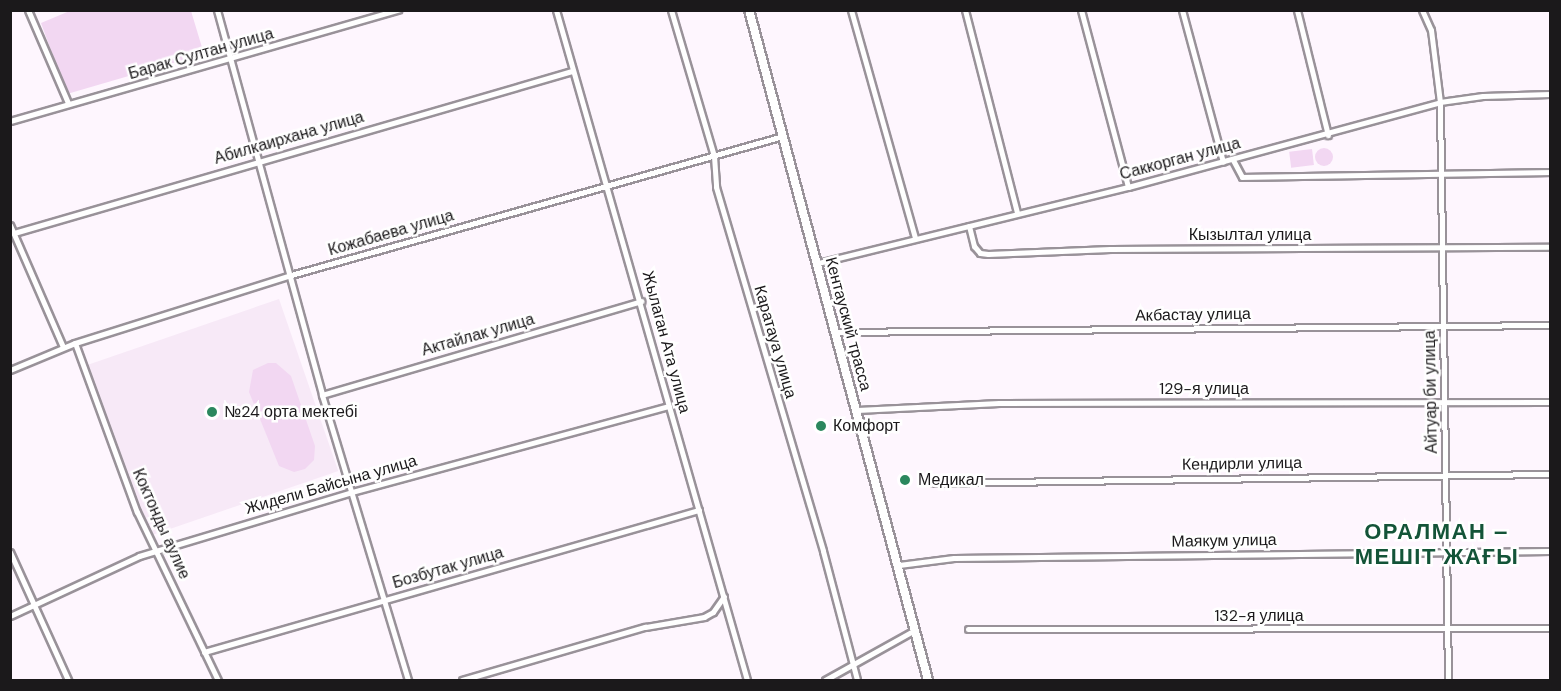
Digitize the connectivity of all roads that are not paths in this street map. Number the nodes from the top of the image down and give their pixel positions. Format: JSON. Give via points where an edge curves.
{"nodes":[{"id":1,"x":28,"y":10,"type":"edge"},
{"id":2,"x":216,"y":10,"type":"edge"},
{"id":3,"x":398,"y":10,"type":"edge"},
{"id":4,"x":556,"y":10,"type":"edge"},
{"id":5,"x":671,"y":10,"type":"edge"},
{"id":6,"x":749,"y":10,"type":"edge"},
{"id":7,"x":851,"y":10,"type":"edge"},
{"id":8,"x":964,"y":10,"type":"edge"},
{"id":9,"x":1080,"y":10,"type":"edge"},
{"id":10,"x":1182,"y":10,"type":"edge"},
{"id":11,"x":1297,"y":10,"type":"edge"},
{"id":12,"x":1422,"y":10,"type":"edge"},
{"id":13,"x":231,"y":59,"type":"junction"},
{"id":14,"x":572,"y":70,"type":"junction"},
{"id":15,"x":1551,"y":94,"type":"edge"},
{"id":16,"x":1440,"y":102,"type":"junction"},
{"id":17,"x":68,"y":103,"type":"junction"},
{"id":18,"x":10,"y":121,"type":"edge"},
{"id":19,"x":1328,"y":135,"type":"junction"},
{"id":20,"x":783,"y":136,"type":"junction"},
{"id":21,"x":714,"y":156,"type":"junction"},
{"id":22,"x":1233,"y":160,"type":"junction"},
{"id":23,"x":261,"y":161,"type":"junction"},
{"id":24,"x":1223,"y":162,"type":"junction"},
{"id":25,"x":1439,"y":172,"type":"junction"},
{"id":26,"x":1551,"y":172,"type":"edge"},
{"id":27,"x":608,"y":187,"type":"junction"},
{"id":28,"x":1128,"y":187,"type":"junction"},
{"id":29,"x":1017,"y":212,"type":"junction"},
{"id":30,"x":10,"y":225,"type":"edge"},
{"id":31,"x":969,"y":226,"type":"junction"},
{"id":32,"x":14,"y":233,"type":"junction"},
{"id":33,"x":915,"y":237,"type":"junction"},
{"id":34,"x":1441,"y":247,"type":"junction"},
{"id":35,"x":1551,"y":248,"type":"edge"},
{"id":36,"x":818,"y":263,"type":"junction"},
{"id":37,"x":291,"y":275,"type":"junction"},
{"id":38,"x":641,"y":301,"type":"junction"},
{"id":39,"x":1551,"y":325,"type":"edge"},
{"id":40,"x":1443,"y":326,"type":"junction"},
{"id":41,"x":837,"y":332,"type":"junction"},
{"id":42,"x":75,"y":343,"type":"junction"},
{"id":43,"x":63,"y":347,"type":"junction"},
{"id":44,"x":10,"y":370,"type":"edge"},
{"id":45,"x":322,"y":394,"type":"junction"},
{"id":46,"x":1444,"y":402,"type":"junction"},
{"id":47,"x":1551,"y":402,"type":"edge"},
{"id":48,"x":669,"y":406,"type":"junction"},
{"id":49,"x":857,"y":410,"type":"junction"},
{"id":50,"x":1551,"y":474,"type":"edge"},
{"id":51,"x":1445,"y":475,"type":"junction"},
{"id":52,"x":934,"y":483,"type":"dead end"},
{"id":53,"x":352,"y":492,"type":"junction"},
{"id":54,"x":699,"y":510,"type":"junction"},
{"id":55,"x":158,"y":550,"type":"junction"},
{"id":56,"x":1551,"y":551,"type":"edge"},
{"id":57,"x":10,"y":552,"type":"edge"},
{"id":58,"x":1444,"y":552,"type":"junction"},
{"id":59,"x":899,"y":565,"type":"junction"},
{"id":60,"x":724,"y":596,"type":"junction"},
{"id":61,"x":386,"y":600,"type":"junction"},
{"id":62,"x":35,"y":605,"type":"junction"},
{"id":63,"x":10,"y":616,"type":"edge"},
{"id":64,"x":1551,"y":628,"type":"edge"},
{"id":65,"x":968,"y":629,"type":"dead end"},
{"id":66,"x":1447,"y":629,"type":"junction"},
{"id":67,"x":915,"y":630,"type":"junction"},
{"id":68,"x":204,"y":652,"type":"junction"},
{"id":69,"x":853,"y":668,"type":"junction"},
{"id":70,"x":68,"y":681,"type":"edge"},
{"id":71,"x":218,"y":681,"type":"edge"},
{"id":72,"x":408,"y":681,"type":"edge"},
{"id":73,"x":462,"y":681,"type":"edge"},
{"id":74,"x":747,"y":681,"type":"edge"},
{"id":75,"x":825,"y":681,"type":"edge"},
{"id":76,"x":857,"y":681,"type":"edge"},
{"id":77,"x":928,"y":681,"type":"edge"},
{"id":78,"x":1448,"y":681,"type":"edge"}],
"edges":[{"from":1,"to":17,"type":"street"},
{"from":2,"to":13,"type":"street"},
{"from":3,"to":13,"type":"street","name":"Барак Султан улица"},
{"from":4,"to":14,"type":"street","name":"Жылаган Ата улица"},
{"from":5,"to":21,"type":"street","name":"Каратауа улица"},
{"from":6,"to":20,"type":"main road","name":"Кентауский трасса"},
{"from":7,"to":33,"type":"street"},
{"from":8,"to":29,"type":"street"},
{"from":9,"to":28,"type":"street"},
{"from":10,"to":24,"type":"street"},
{"from":11,"to":19,"type":"street"},
{"from":12,"to":16,"type":"street","name":"Айтуар би улица","via":[[1431,30]]},
{"from":13,"to":17,"type":"street","name":"Барак Султан улица"},
{"from":13,"to":23,"type":"street"},
{"from":14,"to":23,"type":"street","name":"Абилкаирхана улица"},
{"from":14,"to":27,"type":"street","name":"Жылаган Ата улица"},
{"from":15,"to":16,"type":"street","name":"Саккорган улица"},
{"from":16,"to":19,"type":"street","name":"Саккорган улица"},
{"from":16,"to":25,"type":"street","name":"Айтуар би улица"},
{"from":17,"to":18,"type":"street","name":"Барак Султан улица"},
{"from":19,"to":22,"type":"street","name":"Саккорган улица"},
{"from":20,"to":21,"type":"street","name":"Кожабаева улица"},
{"from":20,"to":36,"type":"main road","name":"Кентауский трасса"},
{"from":21,"to":27,"type":"street","name":"Кожабаева улица"},
{"from":21,"to":69,"type":"street","name":"Каратауа улица","via":[[716,187],[823,551]]},
{"from":22,"to":24,"type":"street","name":"Саккорган улица"},
{"from":22,"to":25,"type":"street","via":[[1242,177]]},
{"from":23,"to":32,"type":"street","name":"Абилкаирхана улица"},
{"from":23,"to":37,"type":"street"},
{"from":24,"to":28,"type":"street","name":"Саккорган улица"},
{"from":25,"to":26,"type":"street"},
{"from":25,"to":34,"type":"street","name":"Айтуар би улица"},
{"from":27,"to":37,"type":"street","name":"Кожабаева улица"},
{"from":27,"to":38,"type":"street","name":"Жылаган Ата улица"},
{"from":28,"to":29,"type":"street","name":"Саккорган улица"},
{"from":29,"to":31,"type":"street","name":"Саккорган улица"},
{"from":30,"to":32,"type":"street"},
{"from":31,"to":33,"type":"street","name":"Саккорган улица"},
{"from":31,"to":34,"type":"street","name":"Кызылтал улица","via":[[974,246],[980,253],[988,254]]},
{"from":32,"to":43,"type":"street"},
{"from":33,"to":36,"type":"street","name":"Саккорган улица"},
{"from":34,"to":35,"type":"street","name":"Кызылтал улица"},
{"from":34,"to":40,"type":"street","name":"Айтуар би улица"},
{"from":36,"to":41,"type":"main road","name":"Кентауский трасса"},
{"from":37,"to":42,"type":"street","name":"Кожабаева улица"},
{"from":37,"to":45,"type":"street"},
{"from":38,"to":45,"type":"street","name":"Актайлак улица"},
{"from":38,"to":48,"type":"street","name":"Жылаган Ата улица"},
{"from":39,"to":40,"type":"street","name":"Акбастау улица"},
{"from":40,"to":41,"type":"street","name":"Акбастау улица"},
{"from":40,"to":46,"type":"street","name":"Айтуар би улица"},
{"from":41,"to":49,"type":"main road","name":"Кентауский трасса"},
{"from":42,"to":43,"type":"street","name":"Кожабаева улица"},
{"from":42,"to":55,"type":"street","name":"Коктонды аулие","via":[[137,512]]},
{"from":43,"to":44,"type":"street","name":"Кожабаева улица"},
{"from":45,"to":53,"type":"street"},
{"from":46,"to":47,"type":"street","name":"129-я улица"},
{"from":46,"to":49,"type":"street","name":"129-я улица","via":[[999,402]]},
{"from":46,"to":51,"type":"street","name":"Айтуар би улица"},
{"from":48,"to":53,"type":"street","name":"Жидели Байсына улица"},
{"from":48,"to":54,"type":"street","name":"Жылаган Ата улица"},
{"from":49,"to":59,"type":"main road","name":"Кентауский трасса"},
{"from":50,"to":51,"type":"street","name":"Кендирли улица"},
{"from":51,"to":52,"type":"street","name":"Кендирли улица"},
{"from":51,"to":58,"type":"street","name":"Айтуар би улица"},
{"from":53,"to":55,"type":"street","name":"Жидели Байсына улица"},
{"from":53,"to":61,"type":"street"},
{"from":54,"to":60,"type":"street","name":"Жылаган Ата улица"},
{"from":54,"to":61,"type":"street","name":"Бозбутак улица"},
{"from":55,"to":62,"type":"street","name":"Жидели Байсына улица"},
{"from":55,"to":68,"type":"street","name":"Коктонды аулие"},
{"from":56,"to":58,"type":"street","name":"Маякум улица"},
{"from":57,"to":62,"type":"street"},
{"from":58,"to":59,"type":"street","name":"Маякум улица","via":[[954,558]]},
{"from":58,"to":66,"type":"street","name":"Айтуар би улица"},
{"from":59,"to":67,"type":"main road","name":"Кентауский трасса"},
{"from":60,"to":73,"type":"street","via":[[713,612],[704,617],[645,627]]},
{"from":60,"to":74,"type":"street","name":"Жылаган Ата улица"},
{"from":61,"to":68,"type":"street","name":"Бозбутак улица"},
{"from":61,"to":72,"type":"street"},
{"from":62,"to":63,"type":"street","name":"Жидели Байсына улица"},
{"from":62,"to":70,"type":"street"},
{"from":64,"to":66,"type":"street","name":"132-я улица"},
{"from":65,"to":66,"type":"street","name":"132-я улица"},
{"from":66,"to":78,"type":"street","name":"Айтуар би улица"},
{"from":67,"to":69,"type":"street"},
{"from":67,"to":77,"type":"main road","name":"Кентауский трасса"},
{"from":68,"to":71,"type":"street","name":"Коктонды аулие"},
{"from":69,"to":75,"type":"street"},
{"from":69,"to":76,"type":"street","name":"Каратауа улица"}]}
